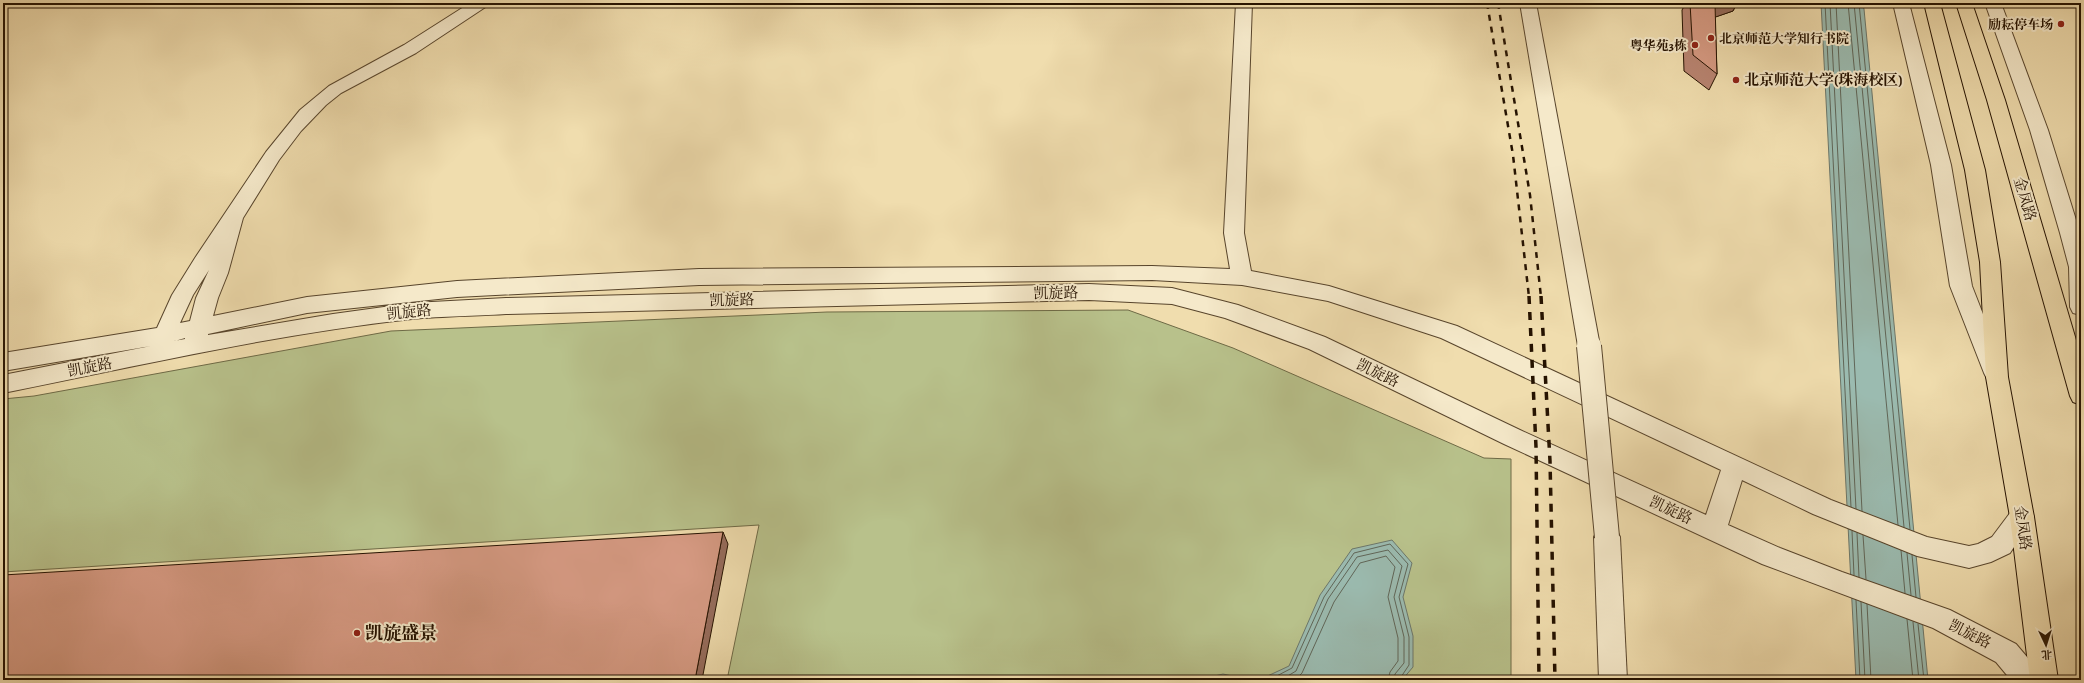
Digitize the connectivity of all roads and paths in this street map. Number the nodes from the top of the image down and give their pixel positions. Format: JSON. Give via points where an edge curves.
{"nodes":[{"id":1,"x":481,"y":3,"type":"edge"},
{"id":2,"x":1244,"y":3,"type":"edge"},
{"id":3,"x":1528,"y":3,"type":"edge"},
{"id":4,"x":1902,"y":3,"type":"edge"},
{"id":5,"x":1932,"y":3,"type":"edge"},
{"id":6,"x":1964,"y":3,"type":"edge"},
{"id":7,"x":1993,"y":3,"type":"edge"},
{"id":8,"x":233,"y":218,"type":"junction"},
{"id":9,"x":1242,"y":276,"type":"junction"},
{"id":10,"x":2081,"y":308,"type":"edge"},
{"id":11,"x":196,"y":337,"type":"junction"},
{"id":12,"x":163,"y":344,"type":"junction"},
{"id":13,"x":3,"y":362,"type":"edge"},
{"id":14,"x":1997,"y":377,"type":"junction"},
{"id":15,"x":3,"y":384,"type":"edge"},
{"id":16,"x":2081,"y":396,"type":"edge"},
{"id":17,"x":1734,"y":466,"type":"junction"},
{"id":18,"x":2022,"y":518,"type":"junction"},
{"id":19,"x":1714,"y":530,"type":"junction"},
{"id":20,"x":1612,"y":680,"type":"edge"},
{"id":21,"x":2029,"y":680,"type":"edge"},
{"id":22,"x":2044,"y":680,"type":"edge"}],
"edges":[{"from":1,"to":8,"type":"street","via":[[320,100],[295,125]]},
{"from":2,"to":9,"type":"street","via":[[1234,233]]},
{"from":3,"to":20,"type":"street","bridge":true,"via":[[1590,346],[1607,536]]},
{"from":4,"to":14,"type":"street","name":"金凤路","via":[[1941,165],[1961,286]]},
{"from":5,"to":14,"type":"highway","name":"金凤路","via":[[1975,170],[1990,262]]},
{"from":6,"to":16,"type":"highway","name":"金凤路","via":[[1996,100]]},
{"from":7,"to":10,"type":"street","via":[[2039,130],[2070,233],[2079,267]]},
{"from":8,"to":11,"type":"street","via":[[218,273],[207,298]]},
{"from":8,"to":12,"type":"street","via":[[176,308]]},
{"from":9,"to":11,"type":"street","name":"凯旋路","via":[[1152,272],[699,278],[457,288],[307,305]]},
{"from":9,"to":17,"type":"street","name":"凯旋路","via":[[1329,294],[1449,332]]},
{"from":11,"to":12,"type":"street","name":"凯旋路"},
{"from":11,"to":19,"type":"street","name":"凯旋路","via":[[413,311],[460,308],[1089,292],[1172,296],[1230,311],[1317,343]]},
{"from":12,"to":13,"type":"street","name":"凯旋路"},
{"from":12,"to":15,"type":"street","name":"凯旋路"},
{"from":14,"to":18,"type":"highway","name":"金凤路"},
{"from":17,"to":18,"type":"street","name":"凯旋路","via":[[1841,515],[1926,548],[1969,557],[2000,545]]},
{"from":17,"to":19,"type":"street"},
{"from":18,"to":22,"type":"highway","name":"金凤路"},
{"from":19,"to":21,"type":"street","name":"凯旋路","via":[[1837,582],[1941,619],[2006,653]]}]}
